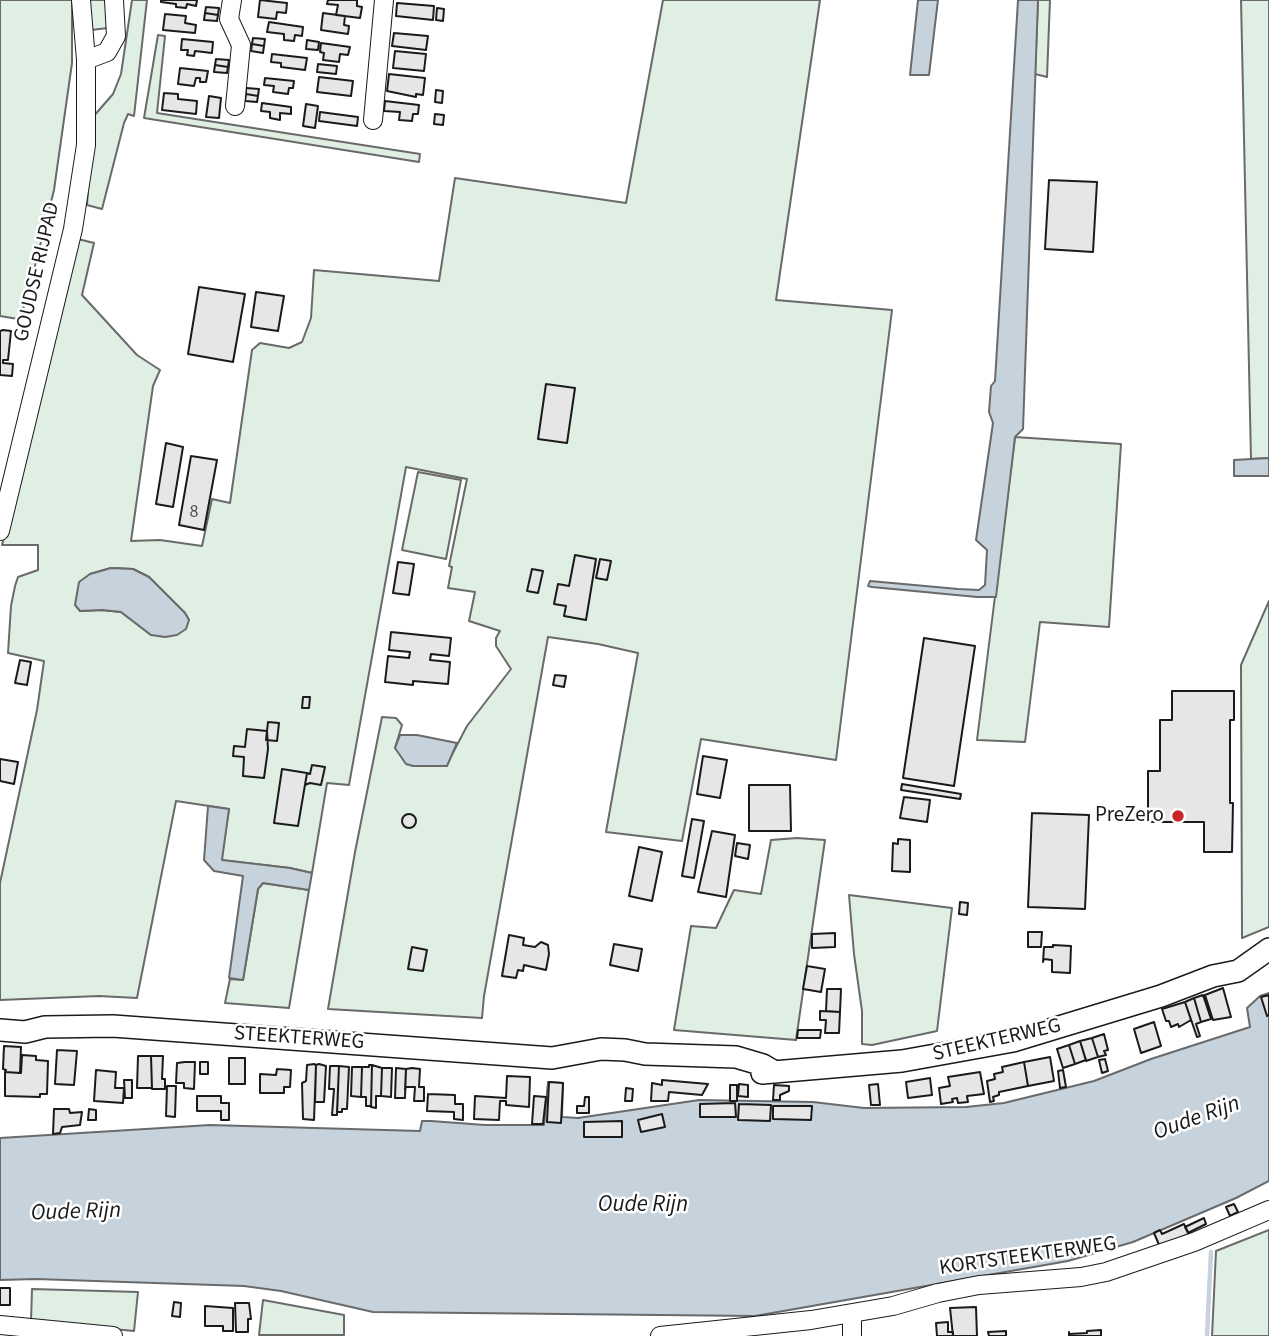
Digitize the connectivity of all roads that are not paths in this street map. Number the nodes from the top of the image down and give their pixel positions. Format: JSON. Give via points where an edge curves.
{"nodes":[{"id":1,"x":81,"y":0,"type":"edge"},
{"id":2,"x":114,"y":0,"type":"edge"},
{"id":3,"x":232,"y":0,"type":"edge"},
{"id":4,"x":384,"y":0,"type":"edge"},
{"id":5,"x":86,"y":60,"type":"junction"},
{"id":6,"x":235,"y":106,"type":"dead end"},
{"id":7,"x":373,"y":120,"type":"dead end"},
{"id":8,"x":0,"y":531,"type":"edge"},
{"id":9,"x":1269,"y":943,"type":"edge"},
{"id":10,"x":1269,"y":949,"type":"edge"},
{"id":11,"x":1213,"y":976,"type":"junction"},
{"id":12,"x":0,"y":1018,"type":"edge"},
{"id":13,"x":45,"y":1027,"type":"junction"},
{"id":14,"x":0,"y":1030,"type":"edge"},
{"id":15,"x":1269,"y":1210,"type":"edge"},
{"id":16,"x":852,"y":1314,"type":"junction"},
{"id":17,"x":0,"y":1325,"type":"edge"},
{"id":18,"x":113,"y":1336,"type":"edge"},
{"id":19,"x":660,"y":1336,"type":"edge"},
{"id":20,"x":852,"y":1336,"type":"edge"}],
"edges":[{"from":1,"to":5,"type":"street","name":"GOUDSE RIJPAD"},
{"from":2,"to":5,"type":"street","via":[[116,36],[107,52]]},
{"from":3,"to":6,"type":"street","via":[[229,19],[241,45]]},
{"from":4,"to":7,"type":"street"},
{"from":5,"to":8,"type":"street","name":"GOUDSE RIJPAD","via":[[86,145],[73,229]]},
{"from":9,"to":11,"type":"main road","name":"STEEKTERWEG","via":[[1255,947]]},
{"from":10,"to":11,"type":"main road","name":"STEEKTERWEG","via":[[1238,971]]},
{"from":11,"to":13,"type":"main road","name":"STEEKTERWEG","via":[[1013,1041],[902,1061],[775,1072],[736,1057],[645,1054],[594,1065],[568,1064],[552,1058],[114,1026]]},
{"from":12,"to":13,"type":"main road","name":"STEEKTERWEG"},
{"from":13,"to":14,"type":"main road","name":"STEEKTERWEG","via":[[25,1032]]},
{"from":15,"to":16,"type":"street","name":"KORTSTEEKTERWEG","via":[[1106,1272],[979,1285]]},
{"from":16,"to":19,"type":"street","name":"KORTSTEEKTERWEG"},
{"from":16,"to":20,"type":"street"},
{"from":17,"to":18,"type":"street"}]}
